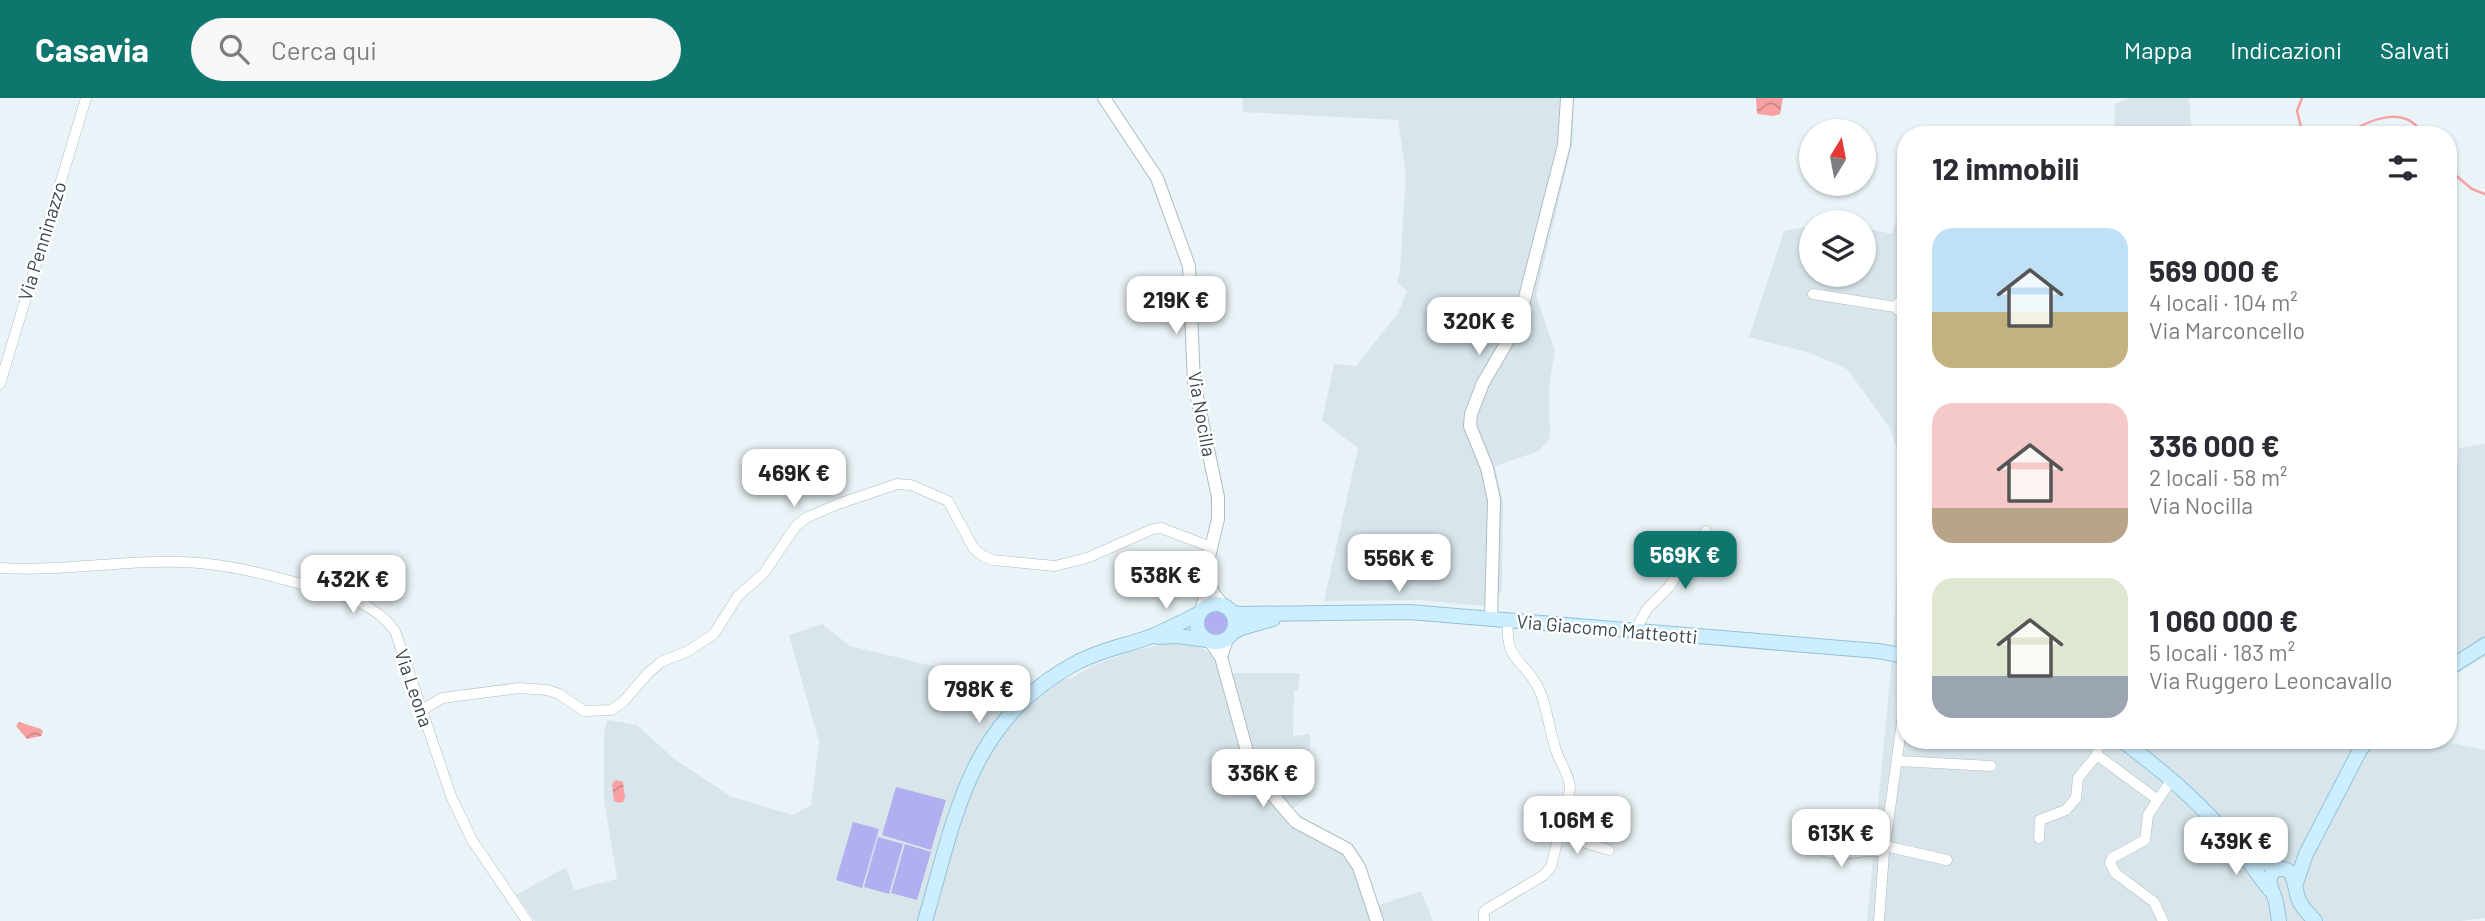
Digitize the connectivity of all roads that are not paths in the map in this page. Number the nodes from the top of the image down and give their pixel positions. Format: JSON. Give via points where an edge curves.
{"nodes":[{"id":1,"x":86,"y":98,"type":"edge"},
{"id":2,"x":1104,"y":98,"type":"edge"},
{"id":3,"x":1567,"y":98,"type":"edge"},
{"id":4,"x":1813,"y":294,"type":"dead end"},
{"id":5,"x":1895,"y":307,"type":"edge"},
{"id":6,"x":0,"y":384,"type":"edge"},
{"id":7,"x":1706,"y":531,"type":"dead end"},
{"id":8,"x":1211,"y":547,"type":"junction"},
{"id":9,"x":0,"y":568,"type":"edge"},
{"id":10,"x":1209,"y":582,"type":"junction"},
{"id":11,"x":1228,"y":609,"type":"junction"},
{"id":12,"x":1201,"y":612,"type":"junction"},
{"id":13,"x":1308,"y":612,"type":"junction"},
{"id":14,"x":1491,"y":619,"type":"junction"},
{"id":15,"x":1508,"y":621,"type":"junction"},
{"id":16,"x":1634,"y":632,"type":"junction"},
{"id":17,"x":1229,"y":636,"type":"junction"},
{"id":18,"x":1146,"y":638,"type":"junction"},
{"id":19,"x":1209,"y":641,"type":"junction"},
{"id":20,"x":2485,"y":645,"type":"edge"},
{"id":21,"x":1897,"y":655,"type":"edge"},
{"id":22,"x":1221,"y":657,"type":"junction"},
{"id":23,"x":2457,"y":662,"type":"edge"},
{"id":24,"x":421,"y":711,"type":"junction"},
{"id":25,"x":1899,"y":749,"type":"edge"},
{"id":26,"x":2098,"y":749,"type":"edge"},
{"id":27,"x":2133,"y":749,"type":"edge"},
{"id":28,"x":2361,"y":749,"type":"edge"},
{"id":29,"x":2098,"y":755,"type":"junction"},
{"id":30,"x":1898,"y":761,"type":"junction"},
{"id":31,"x":1991,"y":766,"type":"dead end"},
{"id":32,"x":2172,"y":779,"type":"junction"},
{"id":33,"x":2158,"y":800,"type":"junction"},
{"id":34,"x":1560,"y":829,"type":"junction"},
{"id":35,"x":2039,"y":838,"type":"dead end"},
{"id":36,"x":2233,"y":841,"type":"junction"},
{"id":37,"x":1812,"y":844,"type":"dead end"},
{"id":38,"x":1885,"y":849,"type":"junction"},
{"id":39,"x":1609,"y":850,"type":"dead end"},
{"id":40,"x":2306,"y":854,"type":"junction"},
{"id":41,"x":1947,"y":860,"type":"dead end"},
{"id":42,"x":2281,"y":869,"type":"junction"},
{"id":43,"x":2296,"y":883,"type":"junction"},
{"id":44,"x":2270,"y":890,"type":"junction"},
{"id":45,"x":527,"y":921,"type":"edge"},
{"id":46,"x":925,"y":921,"type":"edge"},
{"id":47,"x":1377,"y":921,"type":"edge"},
{"id":48,"x":1484,"y":921,"type":"edge"},
{"id":49,"x":1879,"y":921,"type":"edge"},
{"id":50,"x":2163,"y":921,"type":"edge"},
{"id":51,"x":2279,"y":921,"type":"edge"},
{"id":52,"x":2315,"y":921,"type":"edge"}],
"edges":[{"from":1,"to":6,"type":"street","name":"Via Penninazzo"},
{"from":2,"to":8,"type":"street","name":"Via Nocilla","via":[[1157,178],[1189,266],[1194,383],[1218,497]]},
{"from":3,"to":14,"type":"street","via":[[1564,145],[1523,305],[1471,414],[1470,426],[1494,500]]},
{"from":4,"to":5,"type":"street"},
{"from":7,"to":16,"type":"street"},
{"from":8,"to":10,"type":"street","name":"Via Nocilla"},
{"from":8,"to":24,"type":"street","via":[[1161,528],[1055,566],[993,559],[974,549],[948,501],[897,484],[806,518],[764,573],[738,596],[714,634],[661,662],[611,710],[584,711],[559,694],[519,688],[442,698]]},
{"from":9,"to":24,"type":"street","name":"Via Leona","via":[[204,564],[274,576],[360,602],[395,631]]},
{"from":10,"to":11,"type":"street"},
{"from":10,"to":12,"type":"street","name":"Via Nocilla"},
{"from":11,"to":12,"type":"main road","via":[[1214,605]]},
{"from":11,"to":13,"type":"main road"},
{"from":11,"to":17,"type":"main road","via":[[1234,619]]},
{"from":12,"to":18,"type":"main road"},
{"from":12,"to":19,"type":"main road","via":[[1198,631]]},
{"from":13,"to":14,"type":"main road","name":"Via Giacomo Matteotti","via":[[1409,612]]},
{"from":13,"to":17,"type":"main road","via":[[1259,622]]},
{"from":14,"to":15,"type":"main road","name":"Via Giacomo Matteotti"},
{"from":15,"to":16,"type":"main road","name":"Via Giacomo Matteotti"},
{"from":15,"to":34,"type":"street","via":[[1510,648],[1539,689],[1570,783]]},
{"from":16,"to":21,"type":"main road","name":"Via Giacomo Matteotti"},
{"from":17,"to":19,"type":"main road"},
{"from":17,"to":22,"type":"street"},
{"from":18,"to":19,"type":"main road","via":[[1178,636]]},
{"from":18,"to":46,"type":"main road","via":[[1077,662],[1018,705],[995,731],[979,755],[961,799]]},
{"from":19,"to":22,"type":"street"},
{"from":20,"to":23,"type":"main road"},
{"from":22,"to":47,"type":"street","via":[[1258,777],[1296,822],[1347,849],[1359,867]]},
{"from":24,"to":45,"type":"street","name":"Via Leona","via":[[450,796],[471,840]]},
{"from":25,"to":30,"type":"street"},
{"from":26,"to":29,"type":"street"},
{"from":27,"to":32,"type":"main road"},
{"from":28,"to":40,"type":"main road"},
{"from":29,"to":33,"type":"street"},
{"from":29,"to":35,"type":"street","via":[[2078,778],[2076,798],[2066,810],[2040,820]]},
{"from":30,"to":31,"type":"street"},
{"from":30,"to":38,"type":"street"},
{"from":32,"to":33,"type":"street"},
{"from":32,"to":36,"type":"main road"},
{"from":33,"to":50,"type":"street","via":[[2148,815],[2145,840],[2110,863],[2115,873],[2154,902]]},
{"from":34,"to":39,"type":"street"},
{"from":34,"to":48,"type":"street","via":[[1548,872],[1487,909]]},
{"from":36,"to":42,"type":"main road"},
{"from":36,"to":44,"type":"main road"},
{"from":37,"to":38,"type":"street","via":[[1827,852]]},
{"from":38,"to":41,"type":"street"},
{"from":38,"to":49,"type":"street"},
{"from":40,"to":42,"type":"main road"},
{"from":40,"to":43,"type":"main road"},
{"from":42,"to":43,"type":"main road","via":[[2294,876]]},
{"from":42,"to":44,"type":"main road","via":[[2269,876]]},
{"from":43,"to":52,"type":"main road","via":[[2301,904]]},
{"from":44,"to":51,"type":"main road"}]}
